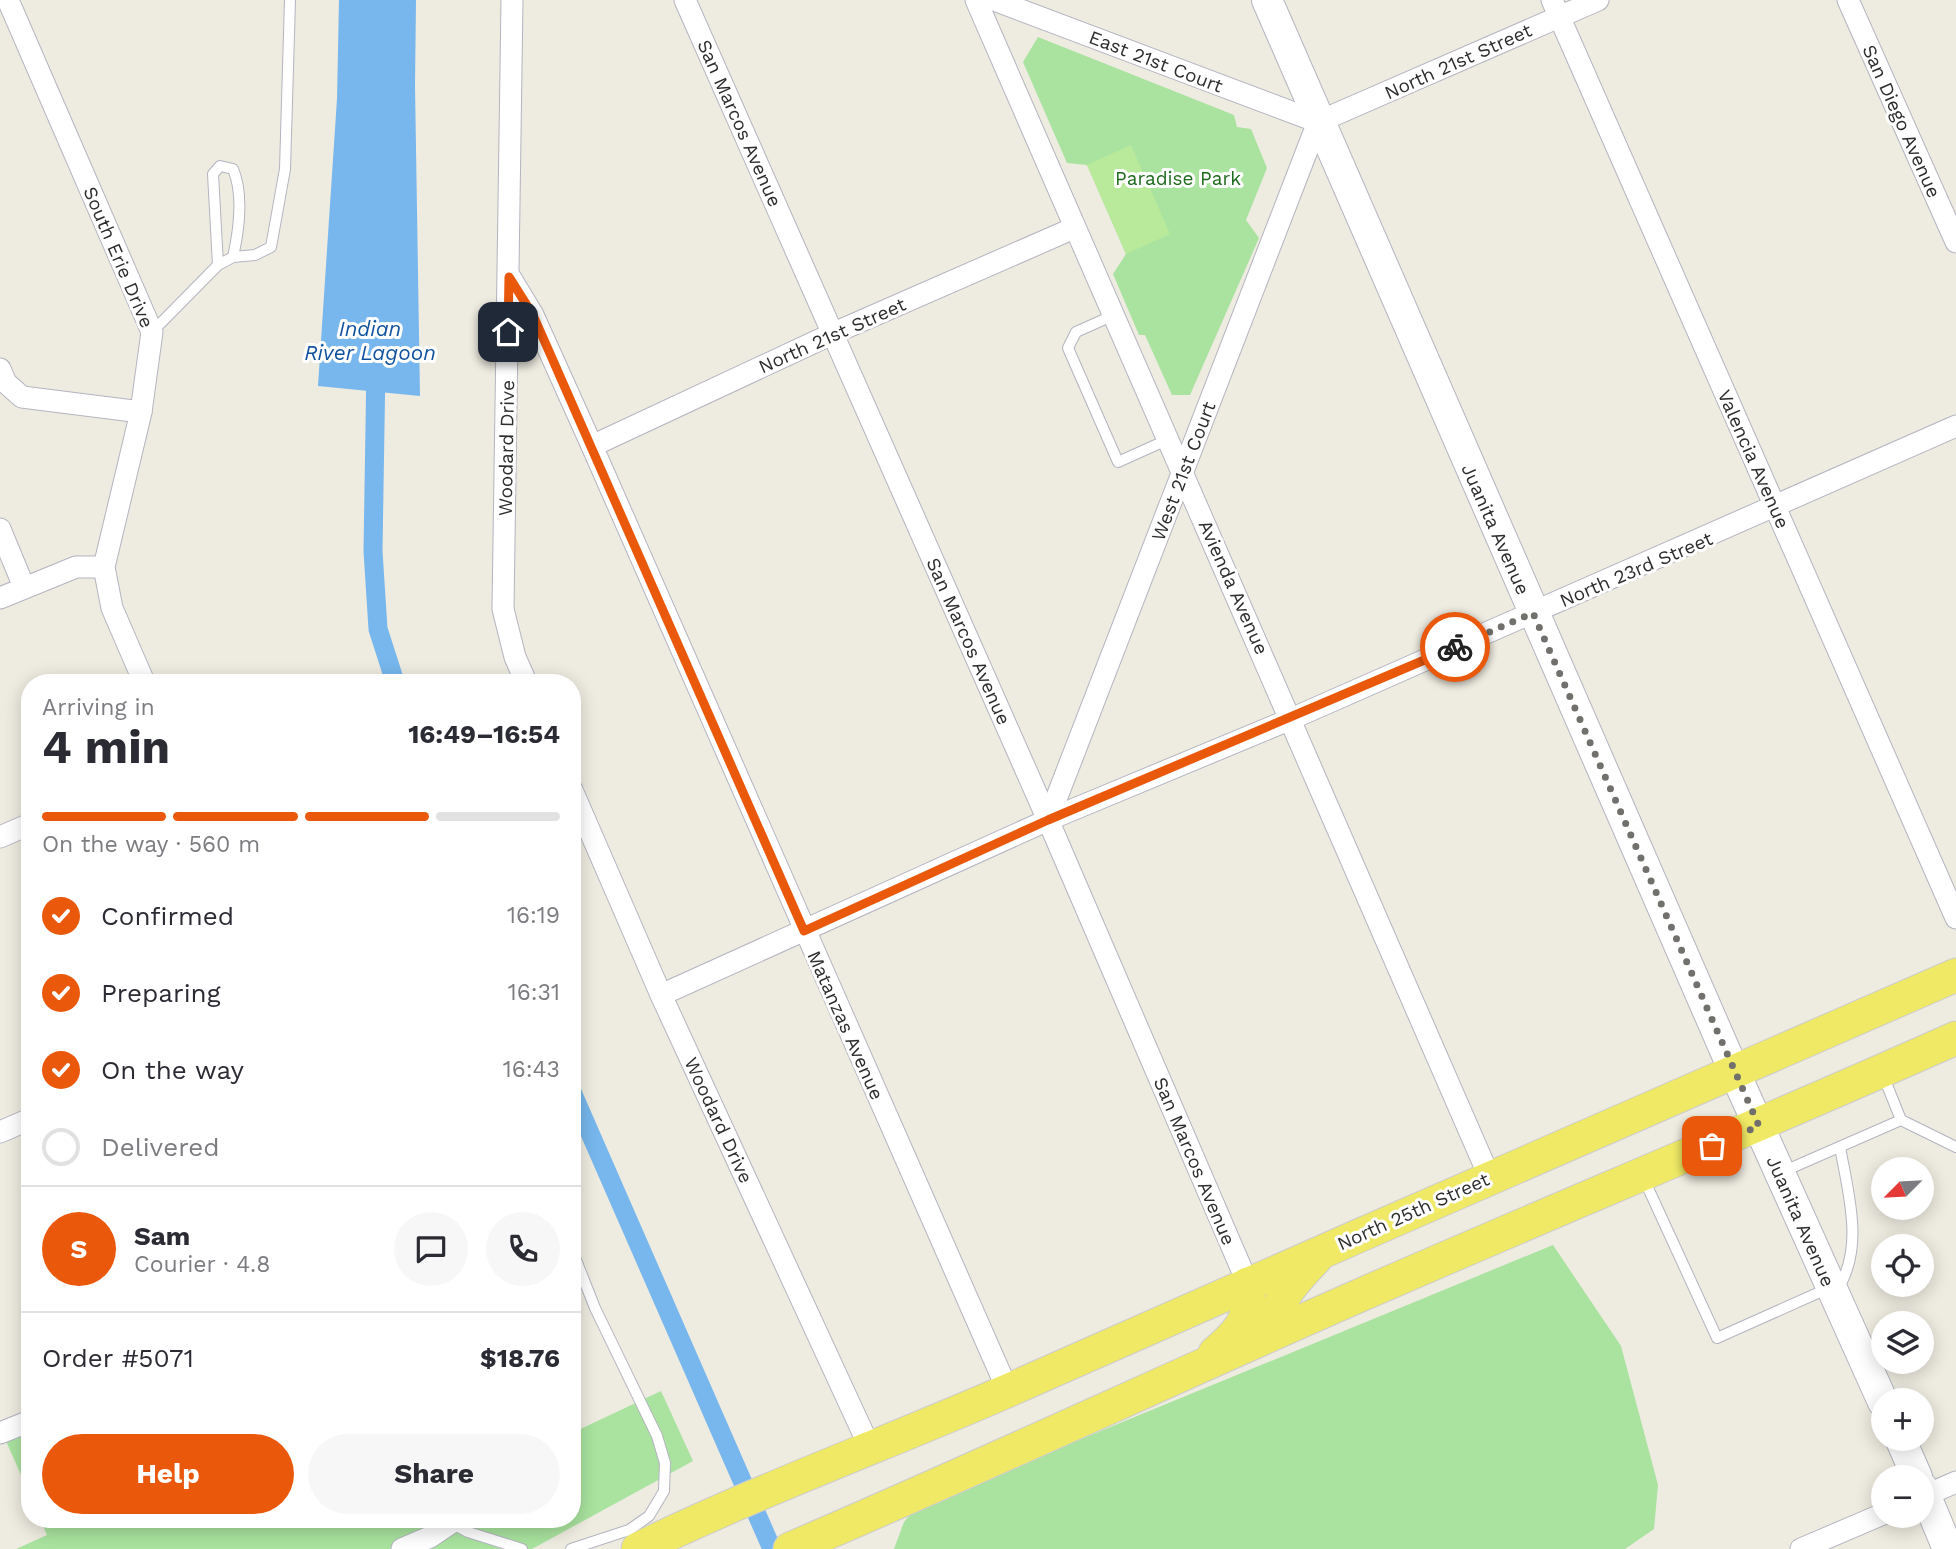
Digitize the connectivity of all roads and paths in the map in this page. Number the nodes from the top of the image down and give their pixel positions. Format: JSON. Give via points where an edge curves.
{"nodes":[{"id":1,"x":8,"y":0,"type":"edge"},
{"id":2,"x":290,"y":0,"type":"edge"},
{"id":3,"x":512,"y":0,"type":"edge"},
{"id":4,"x":685,"y":0,"type":"edge"},
{"id":5,"x":976,"y":0,"type":"edge"},
{"id":6,"x":994,"y":0,"type":"edge"},
{"id":7,"x":1266,"y":0,"type":"edge"},
{"id":8,"x":1598,"y":0,"type":"edge"},
{"id":9,"x":1848,"y":0,"type":"edge"},
{"id":10,"x":1555,"y":8,"type":"edge"},
{"id":11,"x":1318,"y":122,"type":"junction"},
{"id":12,"x":1074,"y":228,"type":"junction"},
{"id":13,"x":1956,"y":242,"type":"edge"},
{"id":14,"x":233,"y":257,"type":"junction"},
{"id":15,"x":218,"y":265,"type":"junction"},
{"id":16,"x":509,"y":277,"type":"junction"},
{"id":17,"x":1114,"y":315,"type":"junction"},
{"id":18,"x":152,"y":332,"type":"junction"},
{"id":19,"x":834,"y":333,"type":"junction"},
{"id":20,"x":0,"y":369,"type":"edge"},
{"id":21,"x":141,"y":412,"type":"junction"},
{"id":22,"x":1956,"y":426,"type":"edge"},
{"id":23,"x":1169,"y":439,"type":"junction"},
{"id":24,"x":592,"y":446,"type":"junction"},
{"id":25,"x":1183,"y":471,"type":"junction"},
{"id":26,"x":1776,"y":508,"type":"junction"},
{"id":27,"x":0,"y":529,"type":"edge"},
{"id":28,"x":104,"y":567,"type":"junction"},
{"id":29,"x":24,"y":587,"type":"junction"},
{"id":30,"x":0,"y":598,"type":"edge"},
{"id":31,"x":1533,"y":613,"type":"junction"},
{"id":32,"x":141,"y":674,"type":"edge"},
{"id":33,"x":522,"y":674,"type":"edge"},
{"id":34,"x":1291,"y":719,"type":"junction"},
{"id":35,"x":581,"y":811,"type":"edge"},
{"id":36,"x":1048,"y":820,"type":"junction"},
{"id":37,"x":21,"y":828,"type":"edge"},
{"id":38,"x":0,"y":837,"type":"edge"},
{"id":39,"x":1956,"y":918,"type":"edge"},
{"id":40,"x":804,"y":931,"type":"junction"},
{"id":41,"x":1956,"y":975,"type":"edge"},
{"id":42,"x":661,"y":995,"type":"junction"},
{"id":43,"x":1956,"y":1038,"type":"edge"},
{"id":44,"x":1734,"y":1071,"type":"junction"},
{"id":45,"x":1881,"y":1072,"type":"junction"},
{"id":46,"x":1901,"y":1120,"type":"junction"},
{"id":47,"x":21,"y":1123,"type":"edge"},
{"id":48,"x":1759,"y":1126,"type":"junction"},
{"id":49,"x":0,"y":1132,"type":"edge"},
{"id":50,"x":1840,"y":1147,"type":"junction"},
{"id":51,"x":1956,"y":1147,"type":"edge"},
{"id":52,"x":1780,"y":1173,"type":"junction"},
{"id":53,"x":1642,"y":1175,"type":"junction"},
{"id":54,"x":1489,"y":1176,"type":"junction"},
{"id":55,"x":1323,"y":1251,"type":"junction"},
{"id":56,"x":581,"y":1273,"type":"edge"},
{"id":57,"x":1248,"y":1284,"type":"junction"},
{"id":58,"x":1833,"y":1291,"type":"junction"},
{"id":59,"x":1279,"y":1331,"type":"junction"},
{"id":60,"x":1198,"y":1366,"type":"junction"},
{"id":61,"x":1877,"y":1388,"type":"edge"},
{"id":62,"x":1008,"y":1391,"type":"junction"},
{"id":63,"x":21,"y":1425,"type":"edge"},
{"id":64,"x":0,"y":1433,"type":"edge"},
{"id":65,"x":870,"y":1448,"type":"junction"},
{"id":66,"x":1956,"y":1482,"type":"edge"},
{"id":67,"x":1934,"y":1486,"type":"edge"},
{"id":68,"x":1934,"y":1518,"type":"edge"},
{"id":69,"x":1871,"y":1519,"type":"edge"},
{"id":70,"x":447,"y":1528,"type":"edge"},
{"id":71,"x":463,"y":1528,"type":"edge"},
{"id":72,"x":432,"y":1543,"type":"edge"},
{"id":73,"x":402,"y":1549,"type":"edge"},
{"id":74,"x":522,"y":1549,"type":"edge"},
{"id":75,"x":571,"y":1549,"type":"edge"},
{"id":76,"x":638,"y":1549,"type":"edge"},
{"id":77,"x":790,"y":1549,"type":"edge"},
{"id":78,"x":1801,"y":1549,"type":"edge"},
{"id":79,"x":1948,"y":1549,"type":"edge"}],
"edges":[{"from":1,"to":18,"type":"street","name":"South Erie Drive"},
{"from":2,"to":14,"type":"lane","via":[[285,169],[271,247],[256,255]]},
{"from":3,"to":16,"type":"street","name":"Woodard Drive"},
{"from":4,"to":19,"type":"street","name":"San Marcos Avenue"},
{"from":5,"to":12,"type":"street","name":"Avienda Avenue"},
{"from":6,"to":11,"type":"street","name":"East 21st Court"},
{"from":7,"to":11,"type":"street","name":"Juanita Avenue"},
{"from":8,"to":10,"type":"street","name":"North 21st Street"},
{"from":9,"to":13,"type":"street","name":"San Diego Avenue"},
{"from":10,"to":11,"type":"street","name":"North 21st Street"},
{"from":10,"to":26,"type":"street","name":"Valencia Avenue"},
{"from":11,"to":25,"type":"street","name":"West 21st Court"},
{"from":11,"to":31,"type":"street","name":"Juanita Avenue"},
{"from":12,"to":17,"type":"street","name":"Avienda Avenue"},
{"from":12,"to":19,"type":"street","name":"North 21st Street"},
{"from":14,"to":15,"type":"lane"},
{"from":14,"to":15,"type":"lane","via":[[239,230],[238,180],[233,169],[220,166],[213,174]]},
{"from":15,"to":18,"type":"lane"},
{"from":16,"to":24,"type":"street","name":"Matanzas Avenue","via":[[533,315]]},
{"from":16,"to":33,"type":"street","name":"Woodard Drive","via":[[503,609]]},
{"from":17,"to":23,"type":"street","name":"Avienda Avenue"},
{"from":17,"to":23,"type":"lane","via":[[1076,332],[1068,348],[1118,462]]},
{"from":18,"to":21,"type":"street","name":"South Erie Drive"},
{"from":19,"to":24,"type":"street","name":"North 21st Street"},
{"from":19,"to":36,"type":"street","name":"San Marcos Avenue"},
{"from":20,"to":21,"type":"street","via":[[6,383],[22,397]]},
{"from":21,"to":28,"type":"street","name":"South Erie Drive"},
{"from":22,"to":26,"type":"street","name":"North 23rd Street"},
{"from":23,"to":25,"type":"street","name":"Avienda Avenue"},
{"from":24,"to":40,"type":"street","name":"Matanzas Avenue"},
{"from":25,"to":34,"type":"street","name":"Avienda Avenue"},
{"from":25,"to":36,"type":"street","name":"West 21st Court"},
{"from":26,"to":31,"type":"street","name":"North 23rd Street"},
{"from":26,"to":39,"type":"street","name":"Valencia Avenue"},
{"from":27,"to":29,"type":"street"},
{"from":28,"to":29,"type":"street","via":[[76,567]]},
{"from":28,"to":32,"type":"street","via":[[112,608]]},
{"from":29,"to":30,"type":"street"},
{"from":31,"to":34,"type":"street","name":"North 23rd Street"},
{"from":31,"to":44,"type":"street","name":"Juanita Avenue"},
{"from":34,"to":36,"type":"street","name":"North 23rd Street"},
{"from":34,"to":54,"type":"street","name":"Avienda Avenue"},
{"from":35,"to":42,"type":"street","name":"Woodard Drive"},
{"from":36,"to":40,"type":"street","name":"North 23rd Street"},
{"from":36,"to":57,"type":"street","name":"San Marcos Avenue"},
{"from":37,"to":38,"type":"street"},
{"from":40,"to":42,"type":"street","name":"North 23rd Street"},
{"from":40,"to":62,"type":"street","name":"Matanzas Avenue"},
{"from":41,"to":44,"type":"main road","name":"North 25th Street"},
{"from":42,"to":65,"type":"street","name":"Woodard Drive"},
{"from":43,"to":45,"type":"main road"},
{"from":44,"to":48,"type":"street","name":"Juanita Avenue"},
{"from":44,"to":54,"type":"main road","name":"North 25th Street"},
{"from":45,"to":46,"type":"lane"},
{"from":45,"to":48,"type":"main road"},
{"from":46,"to":50,"type":"lane"},
{"from":46,"to":51,"type":"lane"},
{"from":47,"to":49,"type":"street"},
{"from":48,"to":52,"type":"street","name":"Juanita Avenue"},
{"from":48,"to":53,"type":"main road"},
{"from":50,"to":52,"type":"lane"},
{"from":50,"to":58,"type":"lane","via":[[1852,1214],[1851,1260]]},
{"from":52,"to":58,"type":"street","name":"Juanita Avenue"},
{"from":53,"to":58,"type":"lane","via":[[1717,1338]]},
{"from":53,"to":59,"type":"main road"},
{"from":54,"to":55,"type":"main road","name":"North 25th Street"},
{"from":55,"to":57,"type":"main road","name":"North 25th Street"},
{"from":55,"to":59,"type":"main road","via":[[1280,1303],[1275,1319]]},
{"from":56,"to":75,"type":"lane","via":[[657,1436],[665,1463],[664,1491],[649,1516],[629,1530]]},
{"from":57,"to":60,"type":"main road","via":[[1251,1307],[1239,1329]]},
{"from":57,"to":62,"type":"main road","name":"North 25th Street"},
{"from":58,"to":61,"type":"street","name":"Juanita Avenue"},
{"from":59,"to":60,"type":"main road"},
{"from":60,"to":77,"type":"main road"},
{"from":62,"to":65,"type":"main road","name":"North 25th Street"},
{"from":63,"to":64,"type":"street"},
{"from":65,"to":76,"type":"main road","name":"North 25th Street"},
{"from":66,"to":67,"type":"street"},
{"from":68,"to":79,"type":"street"},
{"from":69,"to":78,"type":"street"},
{"from":70,"to":72,"type":"street"},
{"from":71,"to":74,"type":"lane"},
{"from":72,"to":73,"type":"street"}]}
